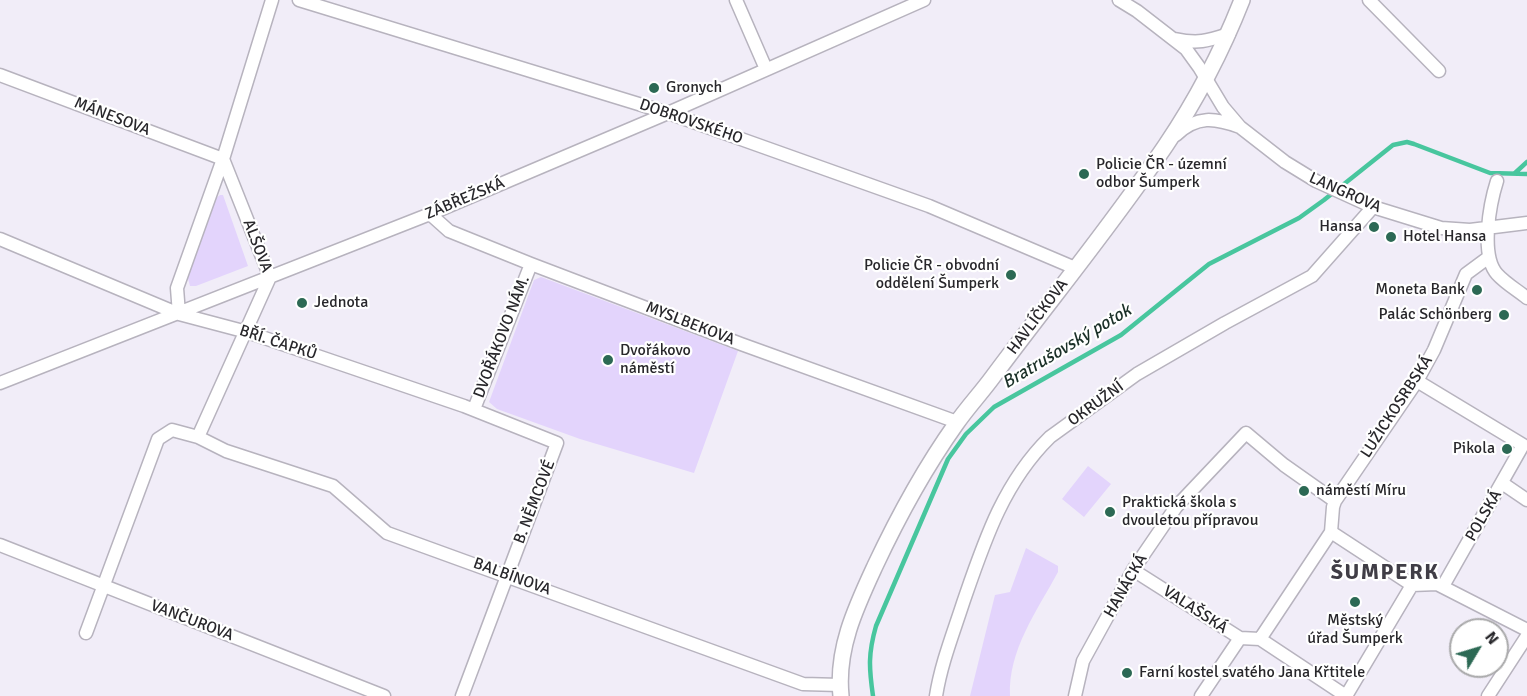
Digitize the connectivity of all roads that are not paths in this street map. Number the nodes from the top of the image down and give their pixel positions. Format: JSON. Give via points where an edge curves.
{"nodes":[{"id":1,"x":272,"y":0,"type":"edge"},
{"id":2,"x":298,"y":0,"type":"edge"},
{"id":3,"x":736,"y":0,"type":"edge"},
{"id":4,"x":924,"y":0,"type":"edge"},
{"id":5,"x":1119,"y":0,"type":"edge"},
{"id":6,"x":1242,"y":0,"type":"edge"},
{"id":7,"x":1369,"y":0,"type":"edge"},
{"id":8,"x":1229,"y":34,"type":"junction"},
{"id":9,"x":1174,"y":39,"type":"junction"},
{"id":10,"x":766,"y":69,"type":"junction"},
{"id":11,"x":1439,"y":71,"type":"dead end"},
{"id":12,"x":0,"y":75,"type":"edge"},
{"id":13,"x":1206,"y":79,"type":"junction"},
{"id":14,"x":668,"y":113,"type":"junction"},
{"id":15,"x":1240,"y":127,"type":"junction"},
{"id":16,"x":1167,"y":144,"type":"junction"},
{"id":17,"x":223,"y":159,"type":"junction"},
{"id":18,"x":1497,"y":181,"type":"dead end"},
{"id":19,"x":1373,"y":207,"type":"junction"},
{"id":20,"x":430,"y":214,"type":"junction"},
{"id":21,"x":1527,"y":223,"type":"edge"},
{"id":22,"x":1489,"y":229,"type":"junction"},
{"id":23,"x":0,"y":239,"type":"edge"},
{"id":24,"x":1489,"y":257,"type":"junction"},
{"id":25,"x":531,"y":264,"type":"junction"},
{"id":26,"x":1075,"y":268,"type":"junction"},
{"id":27,"x":270,"y":277,"type":"junction"},
{"id":28,"x":1527,"y":298,"type":"edge"},
{"id":29,"x":179,"y":314,"type":"junction"},
{"id":30,"x":247,"y":332,"type":"junction"},
{"id":31,"x":1417,"y":381,"type":"junction"},
{"id":32,"x":0,"y":383,"type":"edge"},
{"id":33,"x":474,"y":409,"type":"junction"},
{"id":34,"x":957,"y":422,"type":"junction"},
{"id":35,"x":198,"y":437,"type":"junction"},
{"id":36,"x":557,"y":443,"type":"joint"},
{"id":37,"x":1502,"y":483,"type":"junction"},
{"id":38,"x":1527,"y":500,"type":"edge"},
{"id":39,"x":1335,"y":501,"type":"junction"},
{"id":40,"x":1331,"y":532,"type":"junction"},
{"id":41,"x":0,"y":545,"type":"edge"},
{"id":42,"x":1133,"y":570,"type":"junction"},
{"id":43,"x":507,"y":575,"type":"junction"},
{"id":44,"x":1412,"y":585,"type":"junction"},
{"id":45,"x":103,"y":586,"type":"junction"},
{"id":46,"x":1443,"y":586,"type":"junction"},
{"id":47,"x":1527,"y":630,"type":"edge"},
{"id":48,"x":86,"y":633,"type":"dead end"},
{"id":49,"x":1527,"y":636,"type":"edge"},
{"id":50,"x":1240,"y":638,"type":"junction"},
{"id":51,"x":1260,"y":639,"type":"junction"},
{"id":52,"x":841,"y":690,"type":"edge"},
{"id":53,"x":384,"y":696,"type":"edge"},
{"id":54,"x":462,"y":696,"type":"edge"},
{"id":55,"x":936,"y":696,"type":"edge"},
{"id":56,"x":1075,"y":696,"type":"edge"},
{"id":57,"x":1201,"y":696,"type":"edge"},
{"id":58,"x":1346,"y":696,"type":"edge"},
{"id":59,"x":1488,"y":696,"type":"edge"}],
"edges":[{"from":1,"to":17,"type":"street"},
{"from":2,"to":14,"type":"street","name":"DOBROVSKÉHO"},
{"from":3,"to":10,"type":"street"},
{"from":4,"to":10,"type":"street","name":"ZÁBŘEŽSKÁ"},
{"from":5,"to":9,"type":"street","name":"LANGROVA"},
{"from":6,"to":8,"type":"street","name":"HAVLÍČKOVA"},
{"from":7,"to":11,"type":"street"},
{"from":8,"to":9,"type":"street","name":"LANGROVA","via":[[1205,42]]},
{"from":8,"to":13,"type":"street","name":"HAVLÍČKOVA"},
{"from":9,"to":13,"type":"street","name":"LANGROVA","via":[[1186,49]]},
{"from":10,"to":14,"type":"street","name":"ZÁBŘEŽSKÁ"},
{"from":12,"to":17,"type":"street","name":"MÁNESOVA"},
{"from":13,"to":15,"type":"street","name":"LANGROVA"},
{"from":13,"to":16,"type":"street","name":"HAVLÍČKOVA"},
{"from":14,"to":20,"type":"street","name":"ZÁBŘEŽSKÁ"},
{"from":14,"to":26,"type":"street","name":"DOBROVSKÉHO","via":[[929,206]]},
{"from":15,"to":16,"type":"street","via":[[1217,120],[1198,120]]},
{"from":15,"to":19,"type":"street","name":"LANGROVA","via":[[1299,172]]},
{"from":16,"to":26,"type":"street","name":"HAVLÍČKOVA"},
{"from":17,"to":27,"type":"street","name":"ALŠOVA"},
{"from":17,"to":29,"type":"street","via":[[177,288]]},
{"from":18,"to":22,"type":"street"},
{"from":19,"to":22,"type":"street","name":"LANGROVA","via":[[1441,228]]},
{"from":19,"to":55,"type":"street","name":"OKRUŽNÍ","via":[[1312,276],[1137,374],[1038,449],[1008,490],[994,519],[940,670]]},
{"from":20,"to":25,"type":"street","name":"MYSLBEKOVA","via":[[448,231]]},
{"from":20,"to":27,"type":"street","name":"ZÁBŘEŽSKÁ"},
{"from":21,"to":22,"type":"street","name":"LANGROVA"},
{"from":22,"to":24,"type":"street"},
{"from":23,"to":29,"type":"street","name":"BŘÍ. ČAPKŮ"},
{"from":24,"to":28,"type":"street","via":[[1496,273]]},
{"from":24,"to":31,"type":"street","name":"LUŽICKOSRBSKÁ","via":[[1466,273]]},
{"from":25,"to":33,"type":"street","name":"DVOŘÁKOVO NÁM."},
{"from":25,"to":34,"type":"street","name":"MYSLBEKOVA"},
{"from":26,"to":34,"type":"street","name":"HAVLÍČKOVA"},
{"from":27,"to":29,"type":"street","name":"ZÁBŘEŽSKÁ"},
{"from":27,"to":30,"type":"street","name":"ALŠOVA"},
{"from":29,"to":30,"type":"street","name":"BŘÍ. ČAPKŮ"},
{"from":29,"to":32,"type":"street","name":"ZÁBŘEŽSKÁ"},
{"from":30,"to":33,"type":"street","name":"BŘÍ. ČAPKŮ"},
{"from":30,"to":35,"type":"street"},
{"from":31,"to":37,"type":"street","name":"POLSKÁ","via":[[1523,445]]},
{"from":31,"to":39,"type":"street","name":"LUŽICKOSRBSKÁ"},
{"from":33,"to":36,"type":"street","name":"BŘÍ. ČAPKŮ"},
{"from":34,"to":52,"type":"street","name":"HAVLÍČKOVA","via":[[922,475],[856,607],[847,630]]},
{"from":35,"to":43,"type":"street","name":"BALBÍNOVA","via":[[226,451],[333,486],[387,533]]},
{"from":35,"to":45,"type":"street","name":"BALBÍNOVA","via":[[172,430],[158,439]]},
{"from":36,"to":43,"type":"street","name":"B. NĚMCOVÉ"},
{"from":37,"to":38,"type":"street"},
{"from":37,"to":46,"type":"street","name":"POLSKÁ"},
{"from":39,"to":40,"type":"street","name":"LUŽICKOSRBSKÁ"},
{"from":39,"to":42,"type":"street","name":"HANÁCKÁ","via":[[1246,433],[1176,507]]},
{"from":40,"to":44,"type":"street"},
{"from":40,"to":51,"type":"street"},
{"from":41,"to":45,"type":"street","name":"VANČUROVA"},
{"from":42,"to":50,"type":"street","name":"VALAŠSKÁ"},
{"from":42,"to":56,"type":"street","name":"HANÁCKÁ","via":[[1083,660]]},
{"from":43,"to":52,"type":"street","name":"BALBÍNOVA","via":[[803,684]]},
{"from":43,"to":54,"type":"street","name":"B. NĚMCOVÉ"},
{"from":44,"to":46,"type":"street"},
{"from":44,"to":58,"type":"street"},
{"from":45,"to":48,"type":"street","name":"BALBÍNOVA"},
{"from":45,"to":53,"type":"street","name":"VANČUROVA"},
{"from":46,"to":47,"type":"street"},
{"from":49,"to":59,"type":"street"},
{"from":50,"to":51,"type":"street","name":"VALAŠSKÁ"},
{"from":50,"to":57,"type":"street"},
{"from":51,"to":58,"type":"street"}]}
